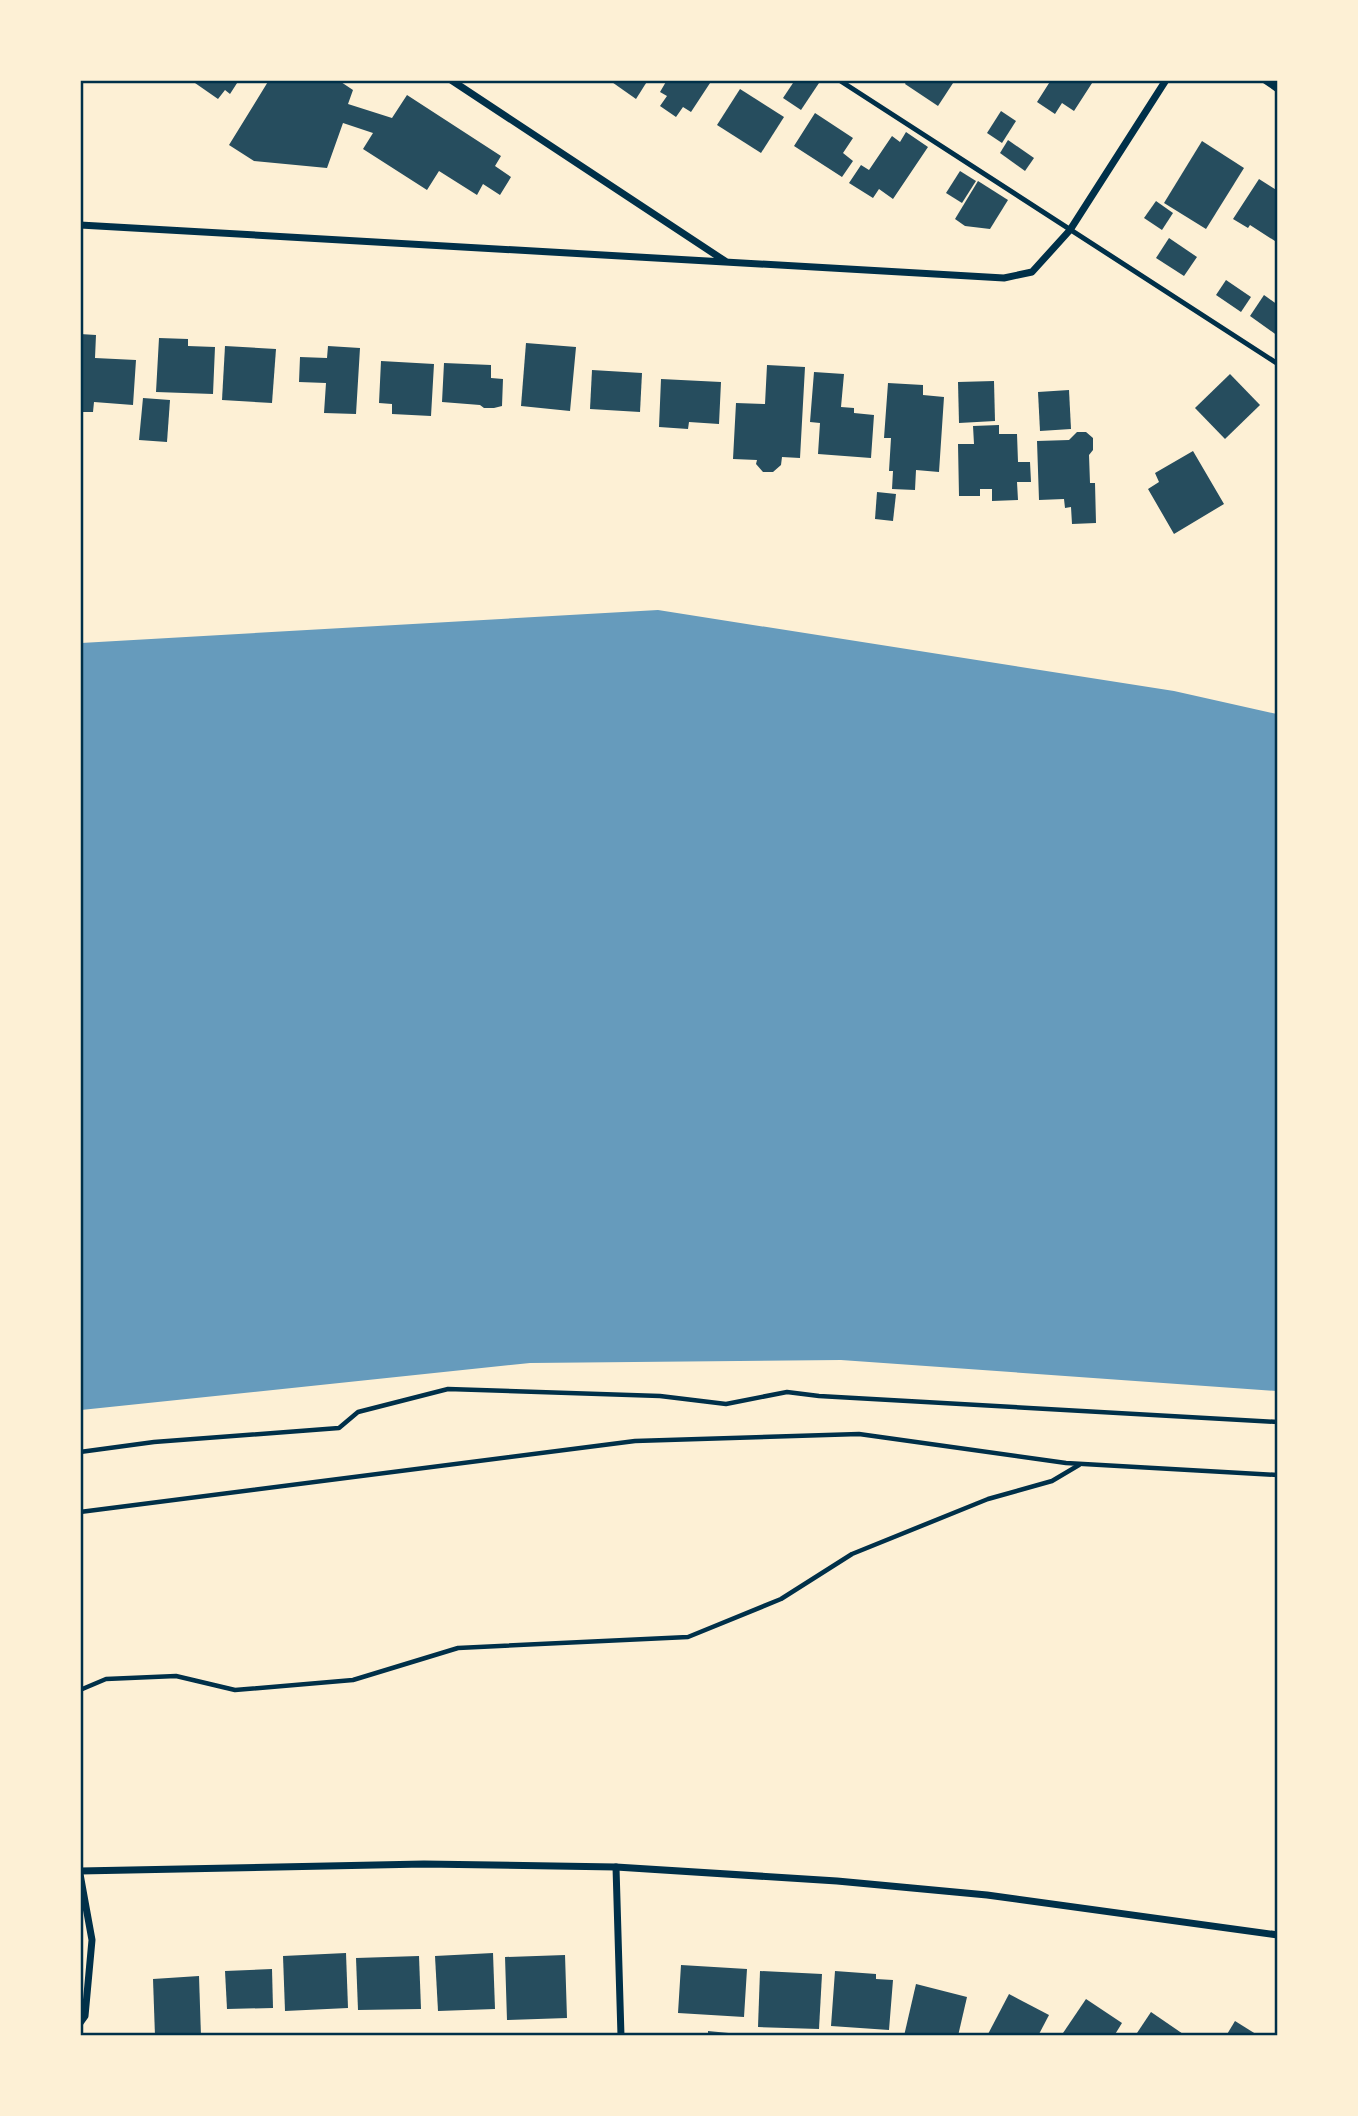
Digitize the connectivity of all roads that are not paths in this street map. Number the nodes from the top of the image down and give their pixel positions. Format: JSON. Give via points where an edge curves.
{"nodes":[{"id":1,"x":451,"y":80,"type":"edge"},
{"id":2,"x":839,"y":80,"type":"edge"},
{"id":3,"x":1166,"y":80,"type":"edge"},
{"id":4,"x":1265,"y":80,"type":"edge"},
{"id":5,"x":1278,"y":89,"type":"edge"},
{"id":6,"x":80,"y":225,"type":"edge"},
{"id":7,"x":1070,"y":230,"type":"junction"},
{"id":8,"x":726,"y":261,"type":"junction"},
{"id":9,"x":1278,"y":364,"type":"edge"},
{"id":10,"x":616,"y":1867,"type":"junction"},
{"id":11,"x":80,"y":1872,"type":"edge"},
{"id":12,"x":1278,"y":1935,"type":"edge"},
{"id":13,"x":80,"y":2023,"type":"edge"},
{"id":14,"x":621,"y":2035,"type":"edge"}],
"edges":[{"from":1,"to":8,"type":"street"},
{"from":2,"to":7,"type":"lane"},
{"from":3,"to":7,"type":"street"},
{"from":4,"to":5,"type":"street"},
{"from":6,"to":8,"type":"street"},
{"from":7,"to":8,"type":"street","via":[[1032,272],[1004,278]]},
{"from":7,"to":9,"type":"lane"},
{"from":10,"to":11,"type":"street","via":[[424,1864]]},
{"from":10,"to":12,"type":"street","via":[[986,1895]]},
{"from":10,"to":14,"type":"street"},
{"from":11,"to":13,"type":"street","via":[[92,1940],[85,2016]]}]}
